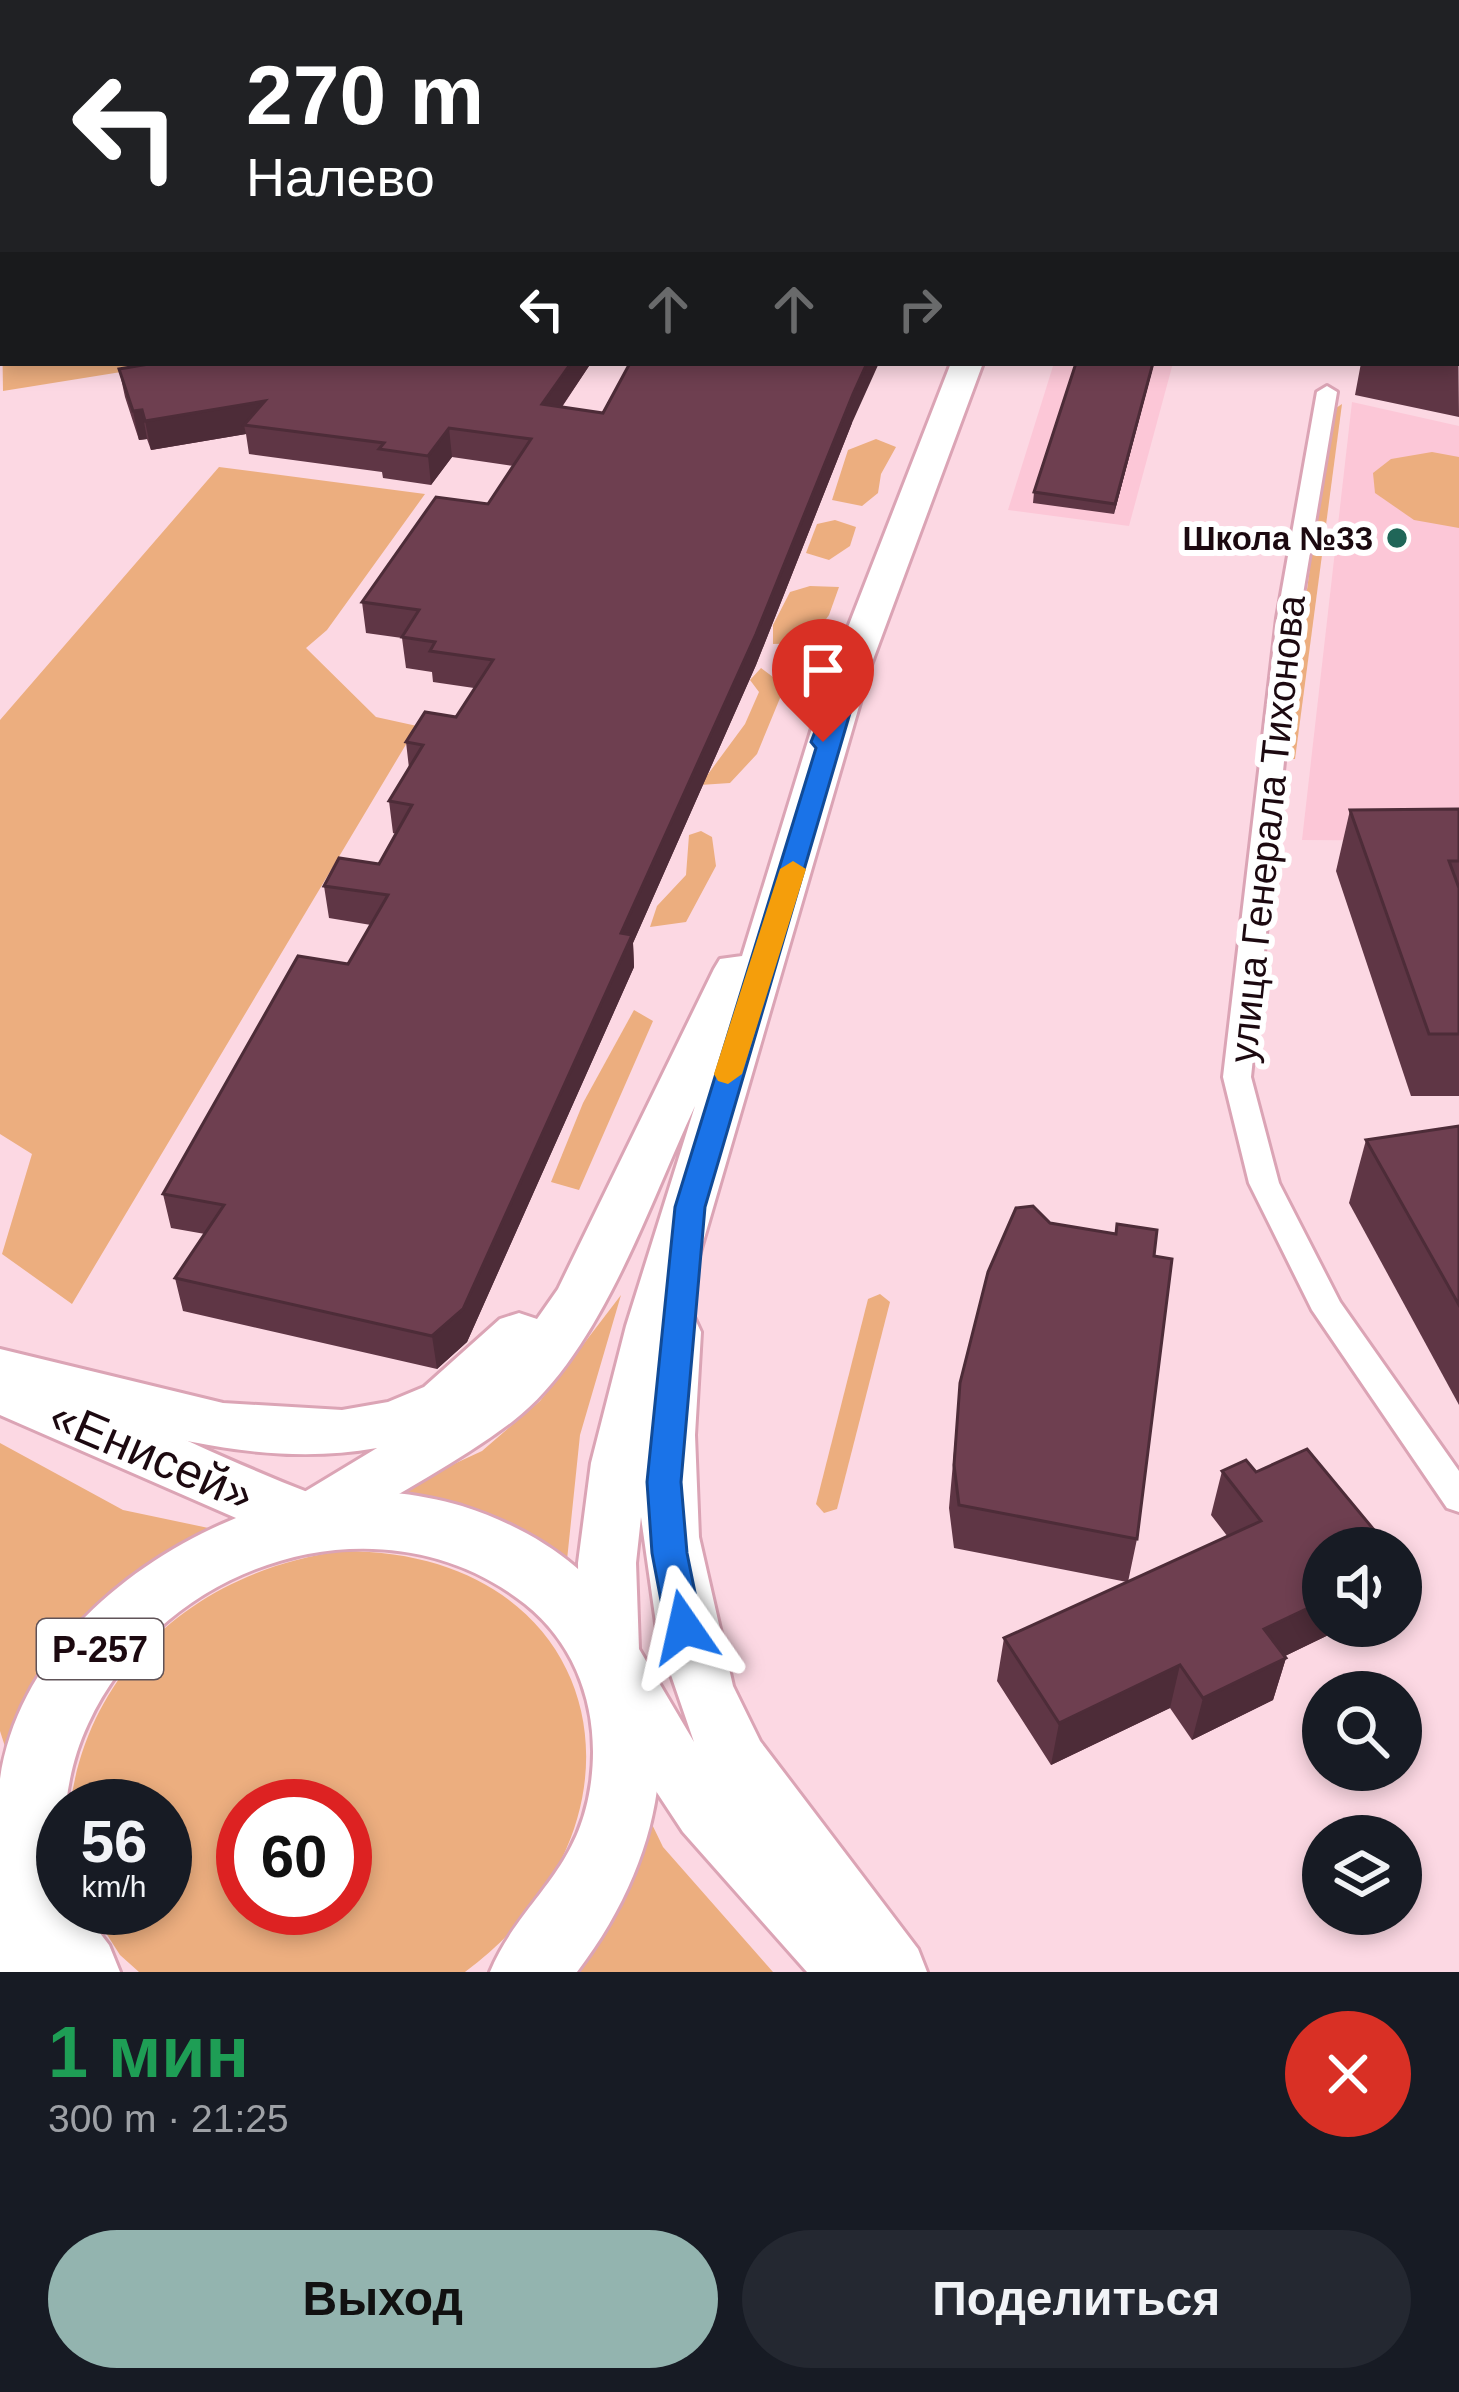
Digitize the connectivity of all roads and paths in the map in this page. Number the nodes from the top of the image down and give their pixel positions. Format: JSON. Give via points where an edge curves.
{"nodes":[{"id":1,"x":966,"y":366,"type":"edge"},
{"id":2,"x":1327,"y":392,"type":"dead end"},
{"id":3,"x":854,"y":662,"type":"junction"},
{"id":4,"x":643,"y":1169,"type":"junction"},
{"id":5,"x":690,"y":1207,"type":"junction"},
{"id":6,"x":0,"y":1370,"type":"edge"},
{"id":7,"x":0,"y":1388,"type":"edge"},
{"id":8,"x":1459,"y":1498,"type":"edge"},
{"id":9,"x":306,"y":1520,"type":"junction"},
{"id":10,"x":609,"y":1652,"type":"junction"},
{"id":11,"x":0,"y":1800,"type":"edge"},
{"id":12,"x":28,"y":1877,"type":"junction"},
{"id":13,"x":27,"y":1972,"type":"edge"},
{"id":14,"x":82,"y":1972,"type":"edge"},
{"id":15,"x":528,"y":1972,"type":"edge"},
{"id":16,"x":851,"y":1972,"type":"edge"},
{"id":17,"x":894,"y":1972,"type":"edge"}],
"edges":[{"from":1,"to":3,"type":"main road"},
{"from":2,"to":8,"type":"street","name":"улица Генерала Тихонова","via":[[1288,618],[1238,1077],[1264,1183],[1328,1310]]},
{"from":3,"to":4,"type":"main road","via":[[730,982]]},
{"from":3,"to":5,"type":"main road"},
{"from":4,"to":6,"type":"main road","via":[[533,1319],[481,1374],[439,1405],[390,1421],[285,1433],[204,1424]]},
{"from":4,"to":9,"type":"main road","via":[[579,1300],[496,1404]]},
{"from":5,"to":10,"type":"main road","via":[[619,1463],[607,1563]]},
{"from":5,"to":17,"type":"main road","via":[[664,1482],[684,1627],[723,1738]]},
{"from":7,"to":9,"type":"highway","name":"«Енисей»","number":"Р-257"},
{"from":9,"to":10,"type":"highway","name":"«Енисей»","number":"Р-257","via":[[431,1524],[497,1546],[553,1584]]},
{"from":9,"to":12,"type":"highway","name":"«Енисей»","number":"Р-257","via":[[227,1549],[172,1581],[82,1671],[51,1727],[30,1795]]},
{"from":10,"to":15,"type":"highway","name":"«Енисей»","number":"Р-257","via":[[627,1726],[627,1787],[613,1850],[582,1911]]},
{"from":10,"to":16,"type":"main road","via":[[705,1810]]},
{"from":11,"to":12,"type":"highway","name":"«Енисей»","number":"Р-257"},
{"from":12,"to":13,"type":"highway","number":"Р-257"},
{"from":12,"to":14,"type":"highway","name":"«Енисей»","number":"Р-257","via":[[63,1952]]}]}
